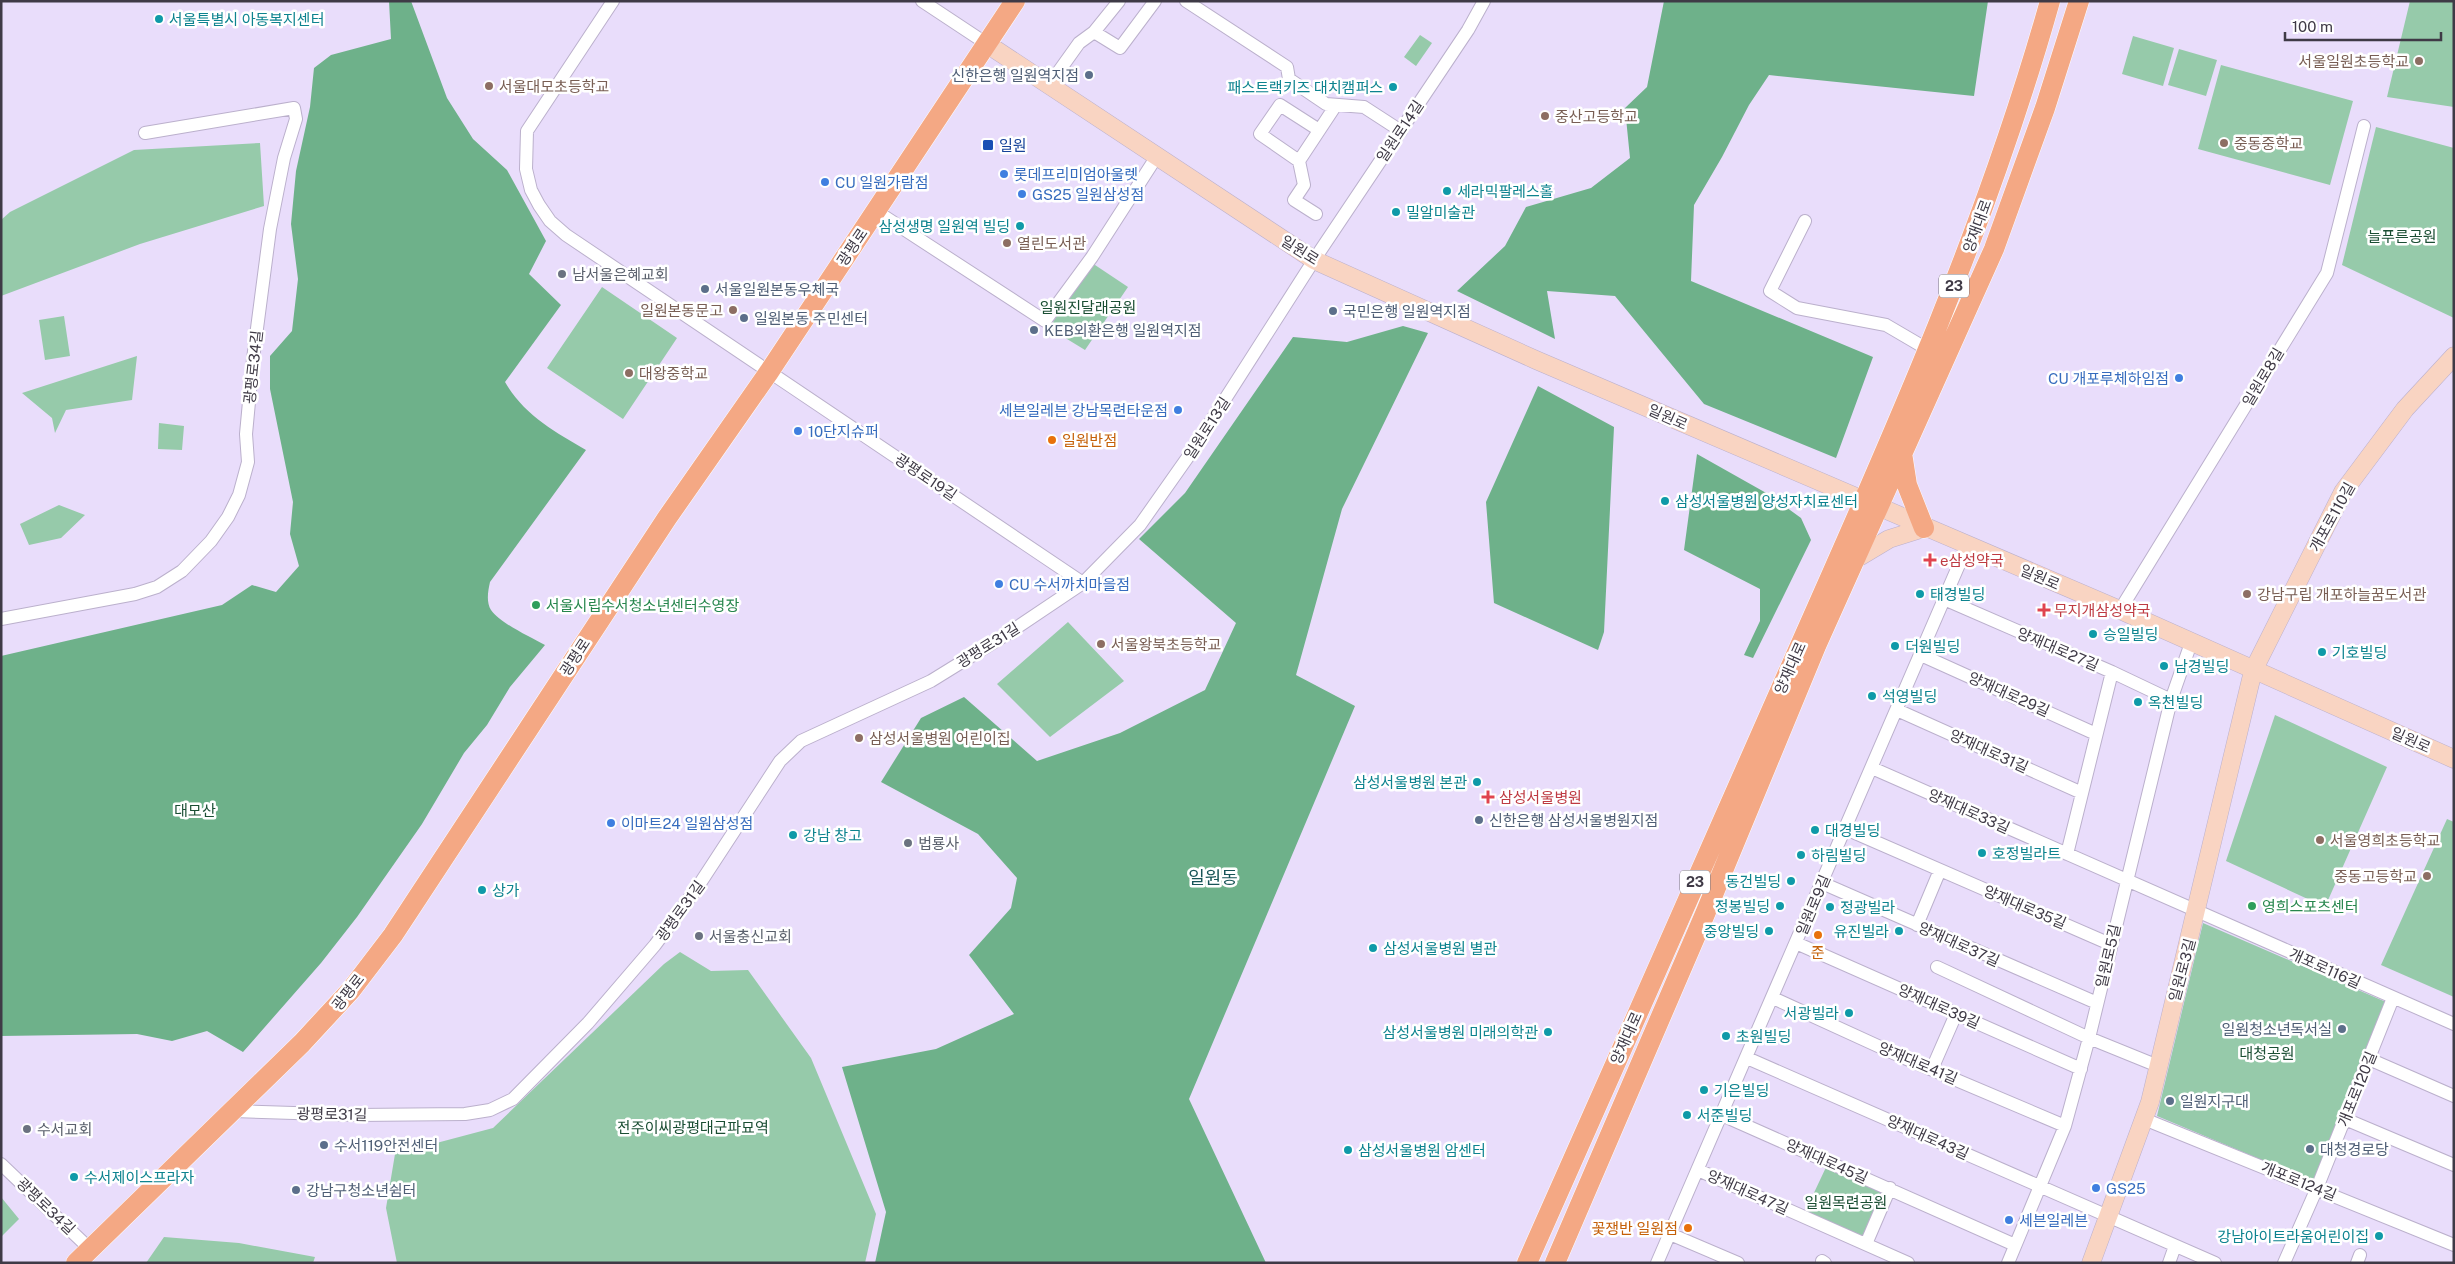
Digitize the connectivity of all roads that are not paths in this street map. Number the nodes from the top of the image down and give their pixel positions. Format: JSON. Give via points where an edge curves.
{"nodes":[{"id":1,"x":613,"y":1,"type":"edge"},
{"id":2,"x":922,"y":1,"type":"edge"},
{"id":3,"x":1015,"y":1,"type":"edge"},
{"id":4,"x":1119,"y":1,"type":"edge"},
{"id":5,"x":1186,"y":1,"type":"edge"},
{"id":6,"x":1484,"y":1,"type":"edge"},
{"id":7,"x":2038,"y":1,"type":"edge"},
{"id":8,"x":2050,"y":1,"type":"edge"},
{"id":9,"x":2071,"y":1,"type":"edge"},
{"id":10,"x":2079,"y":1,"type":"edge"},
{"id":11,"x":1150,"y":3,"type":"edge"},
{"id":12,"x":1094,"y":32,"type":"junction"},
{"id":13,"x":987,"y":44,"type":"junction"},
{"id":14,"x":2032,"y":65,"type":"junction"},
{"id":15,"x":1049,"y":85,"type":"junction"},
{"id":16,"x":1336,"y":105,"type":"junction"},
{"id":17,"x":2045,"y":108,"type":"junction"},
{"id":18,"x":2364,"y":126,"type":"dead end"},
{"id":19,"x":1319,"y":130,"type":"junction"},
{"id":20,"x":1401,"y":131,"type":"junction"},
{"id":21,"x":146,"y":133,"type":"dead end"},
{"id":22,"x":1157,"y":156,"type":"junction"},
{"id":23,"x":1299,"y":161,"type":"junction"},
{"id":24,"x":876,"y":210,"type":"junction"},
{"id":25,"x":1316,"y":214,"type":"dead end"},
{"id":26,"x":1805,"y":221,"type":"dead end"},
{"id":27,"x":1314,"y":260,"type":"junction"},
{"id":28,"x":1927,"y":349,"type":"junction"},
{"id":29,"x":2454,"y":356,"type":"edge"},
{"id":30,"x":769,"y":372,"type":"junction"},
{"id":31,"x":1902,"y":453,"type":"junction"},
{"id":32,"x":1870,"y":505,"type":"junction"},
{"id":33,"x":1924,"y":528,"type":"junction"},
{"id":34,"x":1967,"y":546,"type":"junction"},
{"id":35,"x":1854,"y":560,"type":"junction"},
{"id":36,"x":1083,"y":583,"type":"junction"},
{"id":37,"x":1944,"y":599,"type":"junction"},
{"id":38,"x":2120,"y":610,"type":"junction"},
{"id":39,"x":1,"y":618,"type":"edge"},
{"id":40,"x":2191,"y":644,"type":"junction"},
{"id":41,"x":1921,"y":655,"type":"junction"},
{"id":42,"x":2253,"y":670,"type":"junction"},
{"id":43,"x":2112,"y":672,"type":"junction"},
{"id":44,"x":2171,"y":700,"type":"junction"},
{"id":45,"x":1897,"y":710,"type":"junction"},
{"id":46,"x":2096,"y":734,"type":"junction"},
{"id":47,"x":2454,"y":759,"type":"edge"},
{"id":48,"x":1872,"y":768,"type":"junction"},
{"id":49,"x":2082,"y":793,"type":"junction"},
{"id":50,"x":1846,"y":829,"type":"junction"},
{"id":51,"x":2067,"y":854,"type":"junction"},
{"id":52,"x":1940,"y":870,"type":"junction"},
{"id":53,"x":2126,"y":880,"type":"junction"},
{"id":54,"x":1822,"y":883,"type":"junction"},
{"id":55,"x":2197,"y":911,"type":"junction"},
{"id":56,"x":1917,"y":925,"type":"junction"},
{"id":57,"x":1796,"y":943,"type":"junction"},
{"id":58,"x":2110,"y":944,"type":"junction"},
{"id":59,"x":1937,"y":968,"type":"dead end"},
{"id":60,"x":1773,"y":998,"type":"junction"},
{"id":61,"x":2393,"y":998,"type":"junction"},
{"id":62,"x":2097,"y":1003,"type":"junction"},
{"id":63,"x":1956,"y":1014,"type":"junction"},
{"id":64,"x":2454,"y":1024,"type":"edge"},
{"id":65,"x":2089,"y":1038,"type":"junction"},
{"id":66,"x":1747,"y":1058,"type":"junction"},
{"id":67,"x":2369,"y":1059,"type":"junction"},
{"id":68,"x":2158,"y":1066,"type":"junction"},
{"id":69,"x":1932,"y":1069,"type":"junction"},
{"id":70,"x":2081,"y":1069,"type":"junction"},
{"id":71,"x":2454,"y":1096,"type":"edge"},
{"id":72,"x":233,"y":1111,"type":"junction"},
{"id":73,"x":1722,"y":1115,"type":"junction"},
{"id":74,"x":2144,"y":1118,"type":"junction"},
{"id":75,"x":2345,"y":1119,"type":"junction"},
{"id":76,"x":2065,"y":1126,"type":"junction"},
{"id":77,"x":1,"y":1164,"type":"edge"},
{"id":78,"x":2454,"y":1165,"type":"edge"},
{"id":79,"x":1698,"y":1170,"type":"junction"},
{"id":80,"x":2039,"y":1186,"type":"junction"},
{"id":81,"x":1890,"y":1188,"type":"junction"},
{"id":82,"x":2317,"y":1188,"type":"junction"},
{"id":83,"x":2109,"y":1216,"type":"junction"},
{"id":84,"x":1670,"y":1234,"type":"junction"},
{"id":85,"x":1866,"y":1244,"type":"junction"},
{"id":86,"x":2015,"y":1245,"type":"junction"},
{"id":87,"x":2454,"y":1245,"type":"edge"},
{"id":88,"x":2175,"y":1246,"type":"junction"},
{"id":89,"x":90,"y":1249,"type":"junction"},
{"id":90,"x":76,"y":1263,"type":"edge"},
{"id":91,"x":1527,"y":1263,"type":"edge"},
{"id":92,"x":1555,"y":1263,"type":"edge"},
{"id":93,"x":1657,"y":1263,"type":"edge"},
{"id":94,"x":1738,"y":1263,"type":"edge"},
{"id":95,"x":1908,"y":1263,"type":"edge"},
{"id":96,"x":2008,"y":1263,"type":"edge"},
{"id":97,"x":2091,"y":1263,"type":"edge"},
{"id":98,"x":2169,"y":1263,"type":"edge"},
{"id":99,"x":2215,"y":1263,"type":"edge"},
{"id":100,"x":2284,"y":1263,"type":"edge"}],
"edges":[{"from":1,"to":30,"type":"street","name":"광평로19길","via":[[527,131],[526,169],[538,205],[566,235]]},
{"from":2,"to":13,"type":"street","name":"일원로"},
{"from":3,"to":13,"type":"main road","name":"광평로"},
{"from":4,"to":12,"type":"street"},
{"from":5,"to":16,"type":"street","via":[[1287,67],[1288,79],[1326,104]]},
{"from":6,"to":20,"type":"street","name":"일원로14길"},
{"from":7,"to":14,"type":"main road","name":"양재대로","number":"23"},
{"from":8,"to":14,"type":"main road","name":"양재대로"},
{"from":9,"to":17,"type":"main road","name":"양재대로"},
{"from":10,"to":17,"type":"main road","name":"양재대로","number":"23"},
{"from":11,"to":12,"type":"street","via":[[1120,48]]},
{"from":12,"to":15,"type":"street","via":[[1079,43]]},
{"from":13,"to":15,"type":"street","name":"일원로"},
{"from":13,"to":24,"type":"main road","name":"광평로"},
{"from":14,"to":28,"type":"main road","name":"양재대로","number":"23","via":[[1971,246]]},
{"from":15,"to":22,"type":"street","name":"일원로"},
{"from":16,"to":19,"type":"street"},
{"from":16,"to":20,"type":"street","via":[[1364,106]]},
{"from":17,"to":31,"type":"main road","name":"양재대로","number":"23","via":[[1994,249]]},
{"from":18,"to":38,"type":"street","name":"일원로8길","via":[[2327,273]]},
{"from":19,"to":23,"type":"street"},
{"from":19,"to":23,"type":"street","via":[[1280,104],[1260,134]]},
{"from":20,"to":27,"type":"street","name":"일원로14길"},
{"from":21,"to":39,"type":"street","name":"광평로34길","via":[[294,108],[296,119],[284,158],[270,229],[253,359],[246,434],[248,462],[239,495],[228,518],[211,541],[182,571],[157,586],[136,594]]},
{"from":22,"to":24,"type":"street","via":[[1092,257],[1045,321]]},
{"from":22,"to":27,"type":"street","name":"일원로"},
{"from":23,"to":25,"type":"street","via":[[1304,185],[1294,200]]},
{"from":24,"to":30,"type":"main road","name":"광평로"},
{"from":26,"to":28,"type":"street","via":[[1770,291],[1797,308],[1886,325]]},
{"from":27,"to":32,"type":"street","name":"일원로"},
{"from":27,"to":36,"type":"street","name":"일원로13길","via":[[1190,454],[1140,524]]},
{"from":28,"to":32,"type":"main road","name":"양재대로","number":"23"},
{"from":29,"to":42,"type":"street","name":"개포로110길","via":[[2405,409],[2344,492]]},
{"from":30,"to":36,"type":"street","name":"광평로19길"},
{"from":30,"to":72,"type":"main road","name":"광평로","via":[[667,518],[393,936],[329,1016]]},
{"from":31,"to":32,"type":"main road","name":"양재대로","number":"23"},
{"from":31,"to":33,"type":"main road","via":[[1907,485]]},
{"from":32,"to":33,"type":"street","name":"일원로"},
{"from":32,"to":35,"type":"main road","name":"양재대로","number":"23"},
{"from":32,"to":91,"type":"main road","name":"양재대로","number":"23"},
{"from":33,"to":34,"type":"street","name":"일원로"},
{"from":33,"to":35,"type":"street","via":[[1889,539]]},
{"from":34,"to":37,"type":"street","name":"일원로9길"},
{"from":34,"to":38,"type":"street","name":"일원로"},
{"from":35,"to":92,"type":"main road","name":"양재대로","number":"23"},
{"from":36,"to":72,"type":"street","name":"광평로31길","via":[[931,681],[801,741],[780,761],[697,888],[655,945],[588,1023],[513,1099],[490,1110],[465,1114]]},
{"from":37,"to":41,"type":"street","name":"일원로9길"},
{"from":37,"to":43,"type":"street","name":"양재대로27길"},
{"from":38,"to":40,"type":"street","name":"일원로"},
{"from":40,"to":42,"type":"street","name":"일원로"},
{"from":40,"to":44,"type":"street","name":"일원로5길"},
{"from":41,"to":45,"type":"street","name":"일원로9길"},
{"from":41,"to":46,"type":"street","name":"양재대로29길"},
{"from":42,"to":47,"type":"street","name":"일원로"},
{"from":42,"to":55,"type":"street","name":"일원로3길"},
{"from":43,"to":44,"type":"street","name":"양재대로27길"},
{"from":43,"to":46,"type":"street"},
{"from":44,"to":53,"type":"street","name":"일원로5길"},
{"from":45,"to":48,"type":"street","name":"일원로9길"},
{"from":45,"to":49,"type":"street","name":"양재대로31길"},
{"from":46,"to":49,"type":"street"},
{"from":48,"to":50,"type":"street","name":"일원로9길"},
{"from":48,"to":51,"type":"street","name":"양재대로33길"},
{"from":49,"to":51,"type":"street"},
{"from":50,"to":52,"type":"street","name":"양재대로35길"},
{"from":50,"to":54,"type":"street","name":"일원로9길"},
{"from":51,"to":53,"type":"street","name":"양재대로33길"},
{"from":52,"to":56,"type":"street"},
{"from":52,"to":58,"type":"street","name":"양재대로35길"},
{"from":53,"to":55,"type":"street","name":"양재대로33길"},
{"from":53,"to":58,"type":"street","name":"일원로5길"},
{"from":54,"to":56,"type":"street","name":"양재대로37길"},
{"from":54,"to":57,"type":"street","name":"일원로9길"},
{"from":55,"to":61,"type":"street","name":"개포로116길"},
{"from":55,"to":68,"type":"street","name":"일원로3길"},
{"from":56,"to":62,"type":"street","name":"양재대로37길"},
{"from":57,"to":60,"type":"street","name":"일원로9길"},
{"from":57,"to":63,"type":"street","name":"양재대로39길"},
{"from":58,"to":62,"type":"street","name":"일원로5길"},
{"from":59,"to":65,"type":"street"},
{"from":60,"to":66,"type":"street","name":"일원로9길"},
{"from":60,"to":69,"type":"street","name":"양재대로41길"},
{"from":61,"to":64,"type":"street","name":"개포로116길"},
{"from":61,"to":67,"type":"street","name":"개포로120길"},
{"from":62,"to":65,"type":"street","name":"일원로5길"},
{"from":63,"to":69,"type":"street"},
{"from":63,"to":70,"type":"street","name":"양재대로39길"},
{"from":65,"to":68,"type":"street"},
{"from":65,"to":70,"type":"street","name":"일원로5길"},
{"from":66,"to":73,"type":"street","name":"일원로9길"},
{"from":66,"to":80,"type":"street","name":"양재대로43길"},
{"from":67,"to":71,"type":"street"},
{"from":67,"to":75,"type":"street","name":"개포로120길"},
{"from":68,"to":74,"type":"street","name":"일원로3길"},
{"from":69,"to":76,"type":"street","name":"양재대로41길"},
{"from":70,"to":76,"type":"street","name":"일원로5길"},
{"from":72,"to":89,"type":"main road","name":"광평로"},
{"from":73,"to":79,"type":"street","name":"일원로9길"},
{"from":73,"to":81,"type":"street","name":"양재대로45길"},
{"from":74,"to":82,"type":"street","name":"개포로124길"},
{"from":74,"to":83,"type":"street","name":"일원로3길"},
{"from":75,"to":78,"type":"street"},
{"from":75,"to":82,"type":"street","name":"개포로120길"},
{"from":76,"to":80,"type":"street","name":"일원로5길"},
{"from":77,"to":89,"type":"street","name":"광평로34길"},
{"from":79,"to":84,"type":"street","name":"일원로9길"},
{"from":79,"to":85,"type":"street","name":"양재대로47길"},
{"from":80,"to":83,"type":"street","name":"양재대로43길"},
{"from":80,"to":86,"type":"street","name":"일원로5길"},
{"from":81,"to":85,"type":"street"},
{"from":81,"to":86,"type":"street","name":"양재대로45길"},
{"from":82,"to":87,"type":"street","name":"개포로124길"},
{"from":82,"to":100,"type":"street","name":"개포로120길"},
{"from":83,"to":88,"type":"street","name":"양재대로43길"},
{"from":83,"to":97,"type":"street","name":"일원로3길"},
{"from":84,"to":93,"type":"street","name":"일원로9길"},
{"from":84,"to":94,"type":"street"},
{"from":85,"to":95,"type":"street","name":"양재대로47길"},
{"from":86,"to":96,"type":"street","name":"일원로5길"},
{"from":88,"to":98,"type":"street"},
{"from":88,"to":99,"type":"street","name":"양재대로43길"},
{"from":89,"to":90,"type":"main road","name":"광평로"}]}
